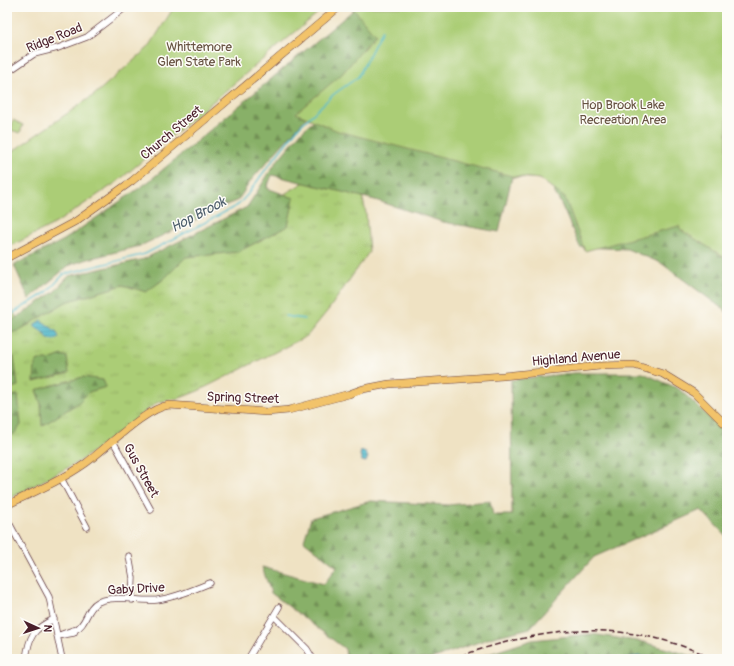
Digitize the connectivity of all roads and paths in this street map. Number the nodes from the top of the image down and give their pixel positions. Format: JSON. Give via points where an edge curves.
{"nodes":[{"id":1,"x":126,"y":7,"type":"edge"},
{"id":2,"x":339,"y":7,"type":"edge"},
{"id":3,"x":9,"y":69,"type":"edge"},
{"id":4,"x":7,"y":258,"type":"edge"},
{"id":5,"x":503,"y":376,"type":"joint"},
{"id":6,"x":727,"y":426,"type":"edge"},
{"id":7,"x":113,"y":441,"type":"junction"},
{"id":8,"x":61,"y":478,"type":"junction"},
{"id":9,"x":7,"y":505,"type":"edge"},
{"id":10,"x":151,"y":510,"type":"dead end"},
{"id":11,"x":7,"y":519,"type":"edge"},
{"id":12,"x":87,"y":527,"type":"dead end"},
{"id":13,"x":129,"y":556,"type":"dead end"},
{"id":14,"x":210,"y":583,"type":"dead end"},
{"id":15,"x":132,"y":600,"type":"junction"},
{"id":16,"x":279,"y":607,"type":"dead end"},
{"id":17,"x":274,"y":616,"type":"junction"},
{"id":18,"x":54,"y":619,"type":"junction"},
{"id":19,"x":57,"y":636,"type":"junction"},
{"id":20,"x":60,"y":657,"type":"edge"},
{"id":21,"x":26,"y":659,"type":"edge"},
{"id":22,"x":248,"y":659,"type":"edge"},
{"id":23,"x":313,"y":659,"type":"edge"}],
"edges":[{"from":1,"to":3,"type":"street","name":"Ridge Road","via":[[87,37],[34,54]]},
{"from":2,"to":4,"type":"main road","name":"Church Street","via":[[132,181],[76,221]]},
{"from":5,"to":6,"type":"main road","name":"Highland Avenue","via":[[634,365],[663,374],[694,393]]},
{"from":5,"to":7,"type":"main road","name":"Spring Street","via":[[389,384],[289,410],[267,412],[163,406]]},
{"from":7,"to":8,"type":"main road","name":"Spring Street"},
{"from":7,"to":10,"type":"street","name":"Gus Street"},
{"from":8,"to":9,"type":"main road","name":"Spring Street"},
{"from":8,"to":12,"type":"street"},
{"from":11,"to":18,"type":"street","via":[[49,597]]},
{"from":13,"to":15,"type":"street","via":[[133,578]]},
{"from":14,"to":15,"type":"street","name":"Gaby Drive","via":[[169,598]]},
{"from":15,"to":19,"type":"street","name":"Gaby Drive","via":[[110,599],[99,602],[91,608],[80,627],[68,635]]},
{"from":16,"to":17,"type":"street"},
{"from":17,"to":22,"type":"street"},
{"from":17,"to":23,"type":"street","via":[[307,649]]},
{"from":18,"to":19,"type":"street"},
{"from":18,"to":21,"type":"street","via":[[42,624],[32,634]]},
{"from":19,"to":20,"type":"street"}]}
